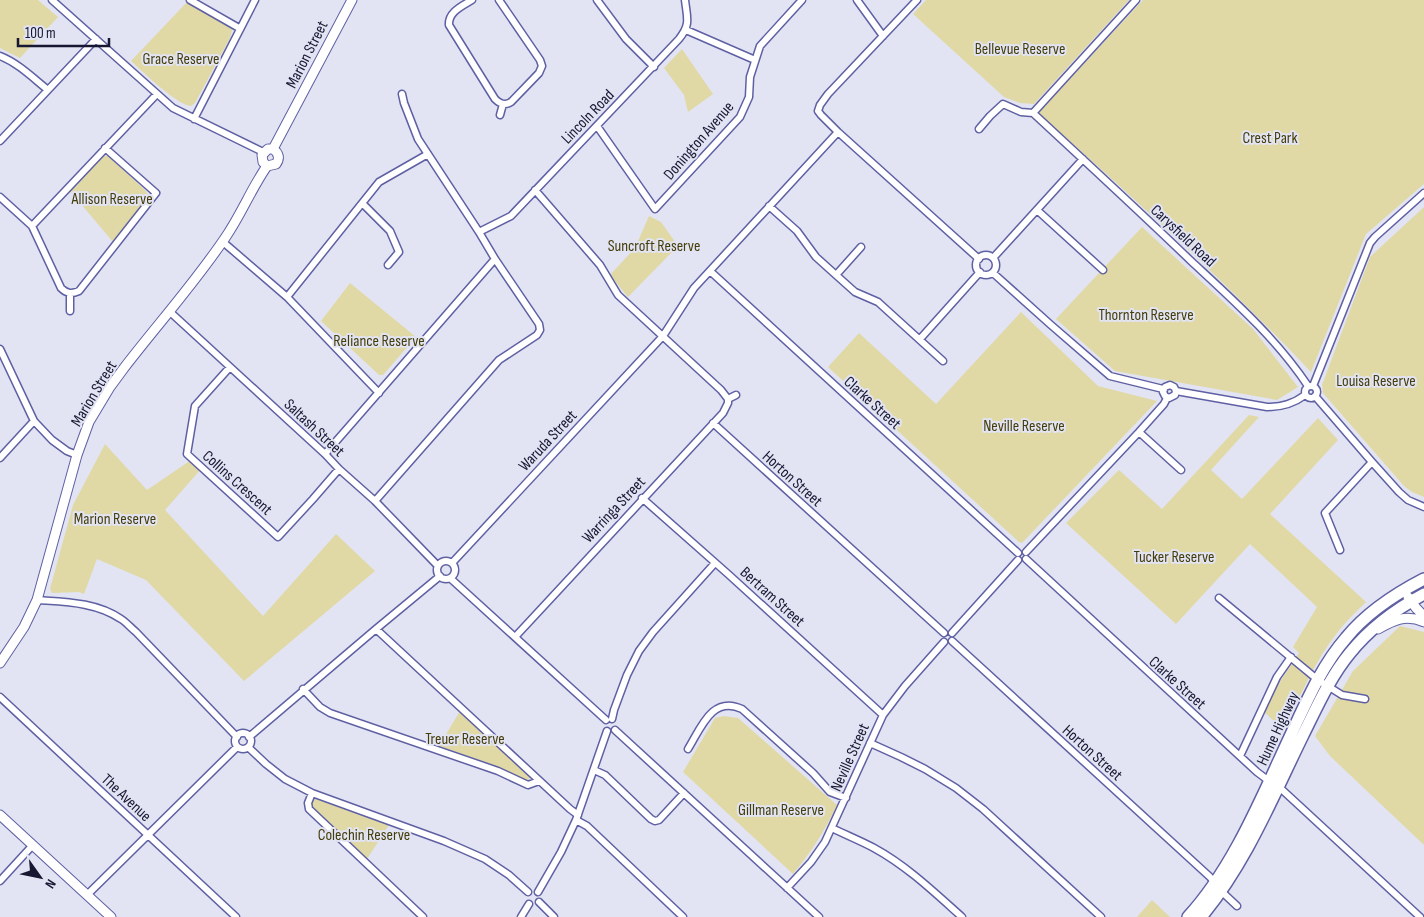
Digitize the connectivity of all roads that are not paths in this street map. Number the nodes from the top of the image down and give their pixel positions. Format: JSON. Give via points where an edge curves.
{"nodes":[{"id":1,"x":52,"y":0,"type":"edge"},
{"id":2,"x":190,"y":0,"type":"edge"},
{"id":3,"x":255,"y":0,"type":"edge"},
{"id":4,"x":352,"y":0,"type":"edge"},
{"id":5,"x":472,"y":0,"type":"edge"},
{"id":6,"x":499,"y":0,"type":"edge"},
{"id":7,"x":597,"y":0,"type":"edge"},
{"id":8,"x":685,"y":0,"type":"edge"},
{"id":9,"x":802,"y":0,"type":"edge"},
{"id":10,"x":857,"y":0,"type":"edge"},
{"id":11,"x":917,"y":0,"type":"edge"},
{"id":12,"x":1136,"y":0,"type":"edge"},
{"id":13,"x":240,"y":28,"type":"junction"},
{"id":14,"x":686,"y":30,"type":"junction"},
{"id":15,"x":883,"y":36,"type":"junction"},
{"id":16,"x":96,"y":39,"type":"junction"},
{"id":17,"x":0,"y":56,"type":"edge"},
{"id":18,"x":755,"y":60,"type":"junction"},
{"id":19,"x":654,"y":66,"type":"junction"},
{"id":20,"x":48,"y":90,"type":"junction"},
{"id":21,"x":402,"y":94,"type":"dead end"},
{"id":22,"x":156,"y":95,"type":"junction"},
{"id":23,"x":502,"y":104,"type":"junction"},
{"id":24,"x":1032,"y":113,"type":"junction"},
{"id":25,"x":500,"y":115,"type":"dead end"},
{"id":26,"x":194,"y":119,"type":"junction"},
{"id":27,"x":596,"y":126,"type":"junction"},
{"id":28,"x":979,"y":129,"type":"dead end"},
{"id":29,"x":838,"y":132,"type":"junction"},
{"id":30,"x":0,"y":142,"type":"edge"},
{"id":31,"x":105,"y":148,"type":"junction"},
{"id":32,"x":273,"y":149,"type":"junction"},
{"id":33,"x":263,"y":152,"type":"junction"},
{"id":34,"x":428,"y":154,"type":"junction"},
{"id":35,"x":1083,"y":159,"type":"junction"},
{"id":36,"x":267,"y":166,"type":"junction"},
{"id":37,"x":534,"y":190,"type":"junction"},
{"id":38,"x":1424,"y":193,"type":"edge"},
{"id":39,"x":0,"y":197,"type":"edge"},
{"id":40,"x":362,"y":204,"type":"junction"},
{"id":41,"x":769,"y":206,"type":"junction"},
{"id":42,"x":1037,"y":210,"type":"junction"},
{"id":43,"x":32,"y":226,"type":"junction"},
{"id":44,"x":479,"y":232,"type":"junction"},
{"id":45,"x":223,"y":242,"type":"junction"},
{"id":46,"x":862,"y":246,"type":"dead end"},
{"id":47,"x":993,"y":258,"type":"junction"},
{"id":48,"x":495,"y":259,"type":"junction"},
{"id":49,"x":979,"y":259,"type":"junction"},
{"id":50,"x":388,"y":265,"type":"dead end"},
{"id":51,"x":1103,"y":270,"type":"dead end"},
{"id":52,"x":710,"y":271,"type":"junction"},
{"id":53,"x":980,"y":272,"type":"junction"},
{"id":54,"x":993,"y":273,"type":"junction"},
{"id":55,"x":836,"y":275,"type":"junction"},
{"id":56,"x":70,"y":294,"type":"junction"},
{"id":57,"x":287,"y":298,"type":"junction"},
{"id":58,"x":70,"y":311,"type":"dead end"},
{"id":59,"x":169,"y":311,"type":"junction"},
{"id":60,"x":663,"y":336,"type":"junction"},
{"id":61,"x":920,"y":338,"type":"junction"},
{"id":62,"x":0,"y":349,"type":"edge"},
{"id":63,"x":943,"y":361,"type":"dead end"},
{"id":64,"x":230,"y":367,"type":"junction"},
{"id":65,"x":1311,"y":386,"type":"junction"},
{"id":66,"x":1163,"y":389,"type":"junction"},
{"id":67,"x":1176,"y":391,"type":"junction"},
{"id":68,"x":379,"y":393,"type":"junction"},
{"id":69,"x":736,"y":395,"type":"dead end"},
{"id":70,"x":1305,"y":395,"type":"junction"},
{"id":71,"x":1315,"y":396,"type":"junction"},
{"id":72,"x":728,"y":398,"type":"junction"},
{"id":73,"x":1167,"y":398,"type":"junction"},
{"id":74,"x":34,"y":421,"type":"junction"},
{"id":75,"x":713,"y":423,"type":"junction"},
{"id":76,"x":1139,"y":432,"type":"junction"},
{"id":77,"x":325,"y":454,"type":"junction"},
{"id":78,"x":77,"y":455,"type":"junction"},
{"id":79,"x":0,"y":458,"type":"edge"},
{"id":80,"x":1372,"y":462,"type":"junction"},
{"id":81,"x":339,"y":469,"type":"junction"},
{"id":82,"x":1181,"y":470,"type":"dead end"},
{"id":83,"x":642,"y":498,"type":"junction"},
{"id":84,"x":375,"y":501,"type":"junction"},
{"id":85,"x":1424,"y":507,"type":"edge"},
{"id":86,"x":1340,"y":550,"type":"dead end"},
{"id":87,"x":1026,"y":556,"type":"junction"},
{"id":88,"x":1018,"y":557,"type":"junction"},
{"id":89,"x":452,"y":563,"type":"junction"},
{"id":90,"x":715,"y":564,"type":"junction"},
{"id":91,"x":438,"y":566,"type":"junction"},
{"id":92,"x":440,"y":576,"type":"junction"},
{"id":93,"x":450,"y":578,"type":"junction"},
{"id":94,"x":1424,"y":579,"type":"edge"},
{"id":95,"x":1403,"y":590,"type":"junction"},
{"id":96,"x":1424,"y":594,"type":"edge"},
{"id":97,"x":1219,"y":598,"type":"dead end"},
{"id":98,"x":37,"y":600,"type":"junction"},
{"id":99,"x":1410,"y":601,"type":"junction"},
{"id":100,"x":1424,"y":616,"type":"edge"},
{"id":101,"x":1424,"y":622,"type":"edge"},
{"id":102,"x":376,"y":629,"type":"junction"},
{"id":103,"x":944,"y":633,"type":"junction"},
{"id":104,"x":952,"y":633,"type":"junction"},
{"id":105,"x":514,"y":637,"type":"junction"},
{"id":106,"x":1364,"y":638,"type":"junction"},
{"id":107,"x":952,"y":641,"type":"junction"},
{"id":108,"x":944,"y":642,"type":"junction"},
{"id":109,"x":1291,"y":657,"type":"junction"},
{"id":110,"x":0,"y":663,"type":"edge"},
{"id":111,"x":1323,"y":683,"type":"junction"},
{"id":112,"x":303,"y":690,"type":"junction"},
{"id":113,"x":0,"y":697,"type":"edge"},
{"id":114,"x":1365,"y":699,"type":"dead end"},
{"id":115,"x":883,"y":716,"type":"junction"},
{"id":116,"x":609,"y":720,"type":"junction"},
{"id":117,"x":611,"y":731,"type":"junction"},
{"id":118,"x":236,"y":737,"type":"junction"},
{"id":119,"x":249,"y":737,"type":"junction"},
{"id":120,"x":870,"y":743,"type":"junction"},
{"id":121,"x":237,"y":747,"type":"junction"},
{"id":122,"x":248,"y":747,"type":"junction"},
{"id":123,"x":688,"y":748,"type":"dead end"},
{"id":124,"x":1240,"y":756,"type":"junction"},
{"id":125,"x":594,"y":770,"type":"junction"},
{"id":126,"x":539,"y":781,"type":"junction"},
{"id":127,"x":1274,"y":784,"type":"junction"},
{"id":128,"x":312,"y":793,"type":"junction"},
{"id":129,"x":684,"y":793,"type":"junction"},
{"id":130,"x":846,"y":798,"type":"junction"},
{"id":131,"x":0,"y":816,"type":"edge"},
{"id":132,"x":577,"y":817,"type":"junction"},
{"id":133,"x":832,"y":828,"type":"junction"},
{"id":134,"x":148,"y":835,"type":"junction"},
{"id":135,"x":32,"y":846,"type":"junction"},
{"id":136,"x":0,"y":881,"type":"edge"},
{"id":137,"x":1218,"y":887,"type":"junction"},
{"id":138,"x":787,"y":888,"type":"junction"},
{"id":139,"x":528,"y":892,"type":"junction"},
{"id":140,"x":538,"y":892,"type":"junction"},
{"id":141,"x":87,"y":894,"type":"junction"},
{"id":142,"x":539,"y":902,"type":"junction"},
{"id":143,"x":529,"y":904,"type":"junction"},
{"id":144,"x":1237,"y":906,"type":"dead end"},
{"id":145,"x":111,"y":917,"type":"edge"},
{"id":146,"x":236,"y":917,"type":"edge"},
{"id":147,"x":423,"y":917,"type":"edge"},
{"id":148,"x":521,"y":917,"type":"edge"},
{"id":149,"x":554,"y":917,"type":"edge"},
{"id":150,"x":683,"y":917,"type":"edge"},
{"id":151,"x":818,"y":917,"type":"edge"},
{"id":152,"x":962,"y":917,"type":"edge"},
{"id":153,"x":1101,"y":917,"type":"edge"},
{"id":154,"x":1188,"y":917,"type":"edge"},
{"id":155,"x":1201,"y":917,"type":"edge"},
{"id":156,"x":1420,"y":917,"type":"edge"}],
"edges":[{"from":1,"to":16,"type":"street"},
{"from":2,"to":13,"type":"street"},
{"from":3,"to":13,"type":"street"},
{"from":4,"to":32,"type":"main road","name":"Marion Street"},
{"from":5,"to":23,"type":"street","via":[[445,20],[495,99]]},
{"from":6,"to":23,"type":"street","via":[[545,66],[511,102]]},
{"from":7,"to":19,"type":"street","via":[[626,39]]},
{"from":8,"to":14,"type":"street"},
{"from":9,"to":18,"type":"street","name":"Donington Avenue","via":[[760,46]]},
{"from":10,"to":15,"type":"street"},
{"from":11,"to":15,"type":"street"},
{"from":12,"to":24,"type":"street"},
{"from":13,"to":26,"type":"street"},
{"from":14,"to":18,"type":"street"},
{"from":14,"to":19,"type":"street","name":"Lincoln Road"},
{"from":15,"to":29,"type":"street","via":[[820,105],[819,113]]},
{"from":16,"to":20,"type":"street"},
{"from":16,"to":22,"type":"street"},
{"from":17,"to":20,"type":"street","via":[[9,59]]},
{"from":18,"to":27,"type":"street","name":"Donington Avenue","via":[[749,97],[740,117],[655,209]]},
{"from":19,"to":27,"type":"street","name":"Lincoln Road"},
{"from":20,"to":30,"type":"street"},
{"from":21,"to":34,"type":"street","via":[[418,139]]},
{"from":22,"to":26,"type":"street"},
{"from":22,"to":31,"type":"street"},
{"from":23,"to":25,"type":"street"},
{"from":24,"to":28,"type":"street","via":[[1003,104]]},
{"from":24,"to":35,"type":"street","name":"Carysfield Road"},
{"from":26,"to":33,"type":"street"},
{"from":27,"to":37,"type":"street","name":"Lincoln Road"},
{"from":29,"to":41,"type":"street","name":"Waruda Street"},
{"from":29,"to":49,"type":"street"},
{"from":31,"to":43,"type":"street"},
{"from":31,"to":56,"type":"street","via":[[156,193],[79,291]]},
{"from":32,"to":33,"type":"main road"},
{"from":32,"to":36,"type":"main road","via":[[279,159],[276,164]]},
{"from":33,"to":36,"type":"main road","via":[[262,160]]},
{"from":34,"to":40,"type":"street","via":[[379,182]]},
{"from":34,"to":44,"type":"street"},
{"from":35,"to":42,"type":"street"},
{"from":35,"to":65,"type":"street","name":"Carysfield Road","via":[[1258,324]]},
{"from":36,"to":45,"type":"main road","name":"Marion Street"},
{"from":37,"to":44,"type":"street","name":"Lincoln Road","via":[[511,216]]},
{"from":37,"to":60,"type":"street","via":[[600,265],[618,295]]},
{"from":38,"to":65,"type":"street","via":[[1370,242]]},
{"from":39,"to":43,"type":"street"},
{"from":40,"to":50,"type":"street","via":[[390,231],[399,252]]},
{"from":40,"to":57,"type":"street"},
{"from":41,"to":52,"type":"street","name":"Waruda Street"},
{"from":41,"to":55,"type":"street","via":[[797,231],[816,257]]},
{"from":42,"to":47,"type":"street"},
{"from":42,"to":51,"type":"street"},
{"from":43,"to":56,"type":"street","via":[[61,288]]},
{"from":44,"to":48,"type":"street"},
{"from":45,"to":57,"type":"street"},
{"from":45,"to":59,"type":"main road","name":"Marion Street"},
{"from":46,"to":55,"type":"street"},
{"from":47,"to":49,"type":"street","via":[[984,256]]},
{"from":47,"to":54,"type":"street","via":[[996,267]]},
{"from":48,"to":68,"type":"street"},
{"from":48,"to":84,"type":"street","via":[[544,330],[499,360]]},
{"from":49,"to":53,"type":"street","via":[[977,267]]},
{"from":52,"to":60,"type":"street","name":"Waruda Street","via":[[694,288]]},
{"from":52,"to":88,"type":"street","name":"Clarke Street"},
{"from":53,"to":54,"type":"street"},
{"from":53,"to":61,"type":"street"},
{"from":54,"to":66,"type":"street","via":[[1110,376]]},
{"from":55,"to":61,"type":"street","via":[[855,292],[878,302]]},
{"from":56,"to":58,"type":"street"},
{"from":57,"to":68,"type":"street"},
{"from":59,"to":64,"type":"street","name":"Saltash Street"},
{"from":59,"to":78,"type":"main road","name":"Marion Street","via":[[110,387],[90,422]]},
{"from":60,"to":72,"type":"street"},
{"from":60,"to":89,"type":"street","name":"Waruda Street"},
{"from":61,"to":63,"type":"street"},
{"from":62,"to":74,"type":"street"},
{"from":64,"to":77,"type":"street","name":"Saltash Street"},
{"from":64,"to":81,"type":"street","name":"Collins Crescent","via":[[195,406],[187,454],[278,537]]},
{"from":65,"to":70,"type":"street","via":[[1305,390]]},
{"from":65,"to":71,"type":"street","via":[[1317,391]]},
{"from":66,"to":67,"type":"street","via":[[1170,385]]},
{"from":66,"to":73,"type":"street"},
{"from":67,"to":70,"type":"street","via":[[1267,408],[1289,405]]},
{"from":67,"to":73,"type":"street","via":[[1173,397]]},
{"from":68,"to":77,"type":"street"},
{"from":69,"to":72,"type":"street"},
{"from":70,"to":71,"type":"street"},
{"from":71,"to":80,"type":"street"},
{"from":72,"to":75,"type":"street","name":"Warringa Street","via":[[726,408]]},
{"from":73,"to":76,"type":"street"},
{"from":74,"to":78,"type":"street","via":[[52,440]]},
{"from":74,"to":79,"type":"street"},
{"from":75,"to":83,"type":"street","name":"Warringa Street"},
{"from":75,"to":103,"type":"street","name":"Horton Street"},
{"from":76,"to":82,"type":"street"},
{"from":76,"to":87,"type":"street"},
{"from":77,"to":81,"type":"street","name":"Saltash Street"},
{"from":78,"to":98,"type":"main road","name":"Marion Street"},
{"from":80,"to":85,"type":"street","via":[[1403,496]]},
{"from":80,"to":86,"type":"street","via":[[1325,513]]},
{"from":81,"to":84,"type":"street","name":"Saltash Street"},
{"from":83,"to":90,"type":"street","name":"Bertram Street"},
{"from":83,"to":105,"type":"street","name":"Warringa Street"},
{"from":84,"to":91,"type":"street","name":"Saltash Street"},
{"from":87,"to":88,"type":"street","via":[[1022,562]]},
{"from":87,"to":88,"type":"street","via":[[1021,551]]},
{"from":87,"to":124,"type":"street","name":"Clarke Street"},
{"from":88,"to":104,"type":"street"},
{"from":89,"to":91,"type":"street","via":[[445,561]]},
{"from":89,"to":93,"type":"street","via":[[455,571]]},
{"from":90,"to":115,"type":"street","name":"Bertram Street"},
{"from":90,"to":116,"type":"street","via":[[639,651]]},
{"from":91,"to":92,"type":"street"},
{"from":92,"to":93,"type":"street"},
{"from":92,"to":102,"type":"street"},
{"from":93,"to":105,"type":"street"},
{"from":94,"to":95,"type":"highway","name":"Hume Highway"},
{"from":95,"to":99,"type":"main road"},
{"from":95,"to":111,"type":"highway","name":"Hume Highway","via":[[1384,602],[1344,639],[1330,660]]},
{"from":96,"to":99,"type":"highway","name":"Hume Highway"},
{"from":97,"to":109,"type":"street"},
{"from":98,"to":110,"type":"main road","name":"Marion Street"},
{"from":98,"to":118,"type":"street","via":[[79,602],[121,618]]},
{"from":99,"to":100,"type":"main road"},
{"from":99,"to":106,"type":"highway","name":"Hume Highway"},
{"from":101,"to":106,"type":"main road","via":[[1402,618]]},
{"from":102,"to":112,"type":"street"},
{"from":102,"to":126,"type":"street"},
{"from":103,"to":104,"type":"street"},
{"from":103,"to":108,"type":"street"},
{"from":104,"to":107,"type":"street"},
{"from":105,"to":116,"type":"street"},
{"from":106,"to":111,"type":"highway","name":"Hume Highway"},
{"from":107,"to":108,"type":"street"},
{"from":107,"to":137,"type":"street","name":"Horton Street"},
{"from":108,"to":115,"type":"street","name":"Neville Street"},
{"from":109,"to":111,"type":"street"},
{"from":109,"to":124,"type":"street","via":[[1276,677]]},
{"from":111,"to":114,"type":"street","via":[[1342,696]]},
{"from":111,"to":127,"type":"highway","name":"Hume Highway","via":[[1308,697]]},
{"from":112,"to":119,"type":"street"},
{"from":112,"to":126,"type":"street","via":[[330,713],[498,771],[528,785]]},
{"from":113,"to":134,"type":"street","name":"The Avenue"},
{"from":115,"to":120,"type":"street","name":"Neville Street"},
{"from":116,"to":117,"type":"street","via":[[616,724]]},
{"from":116,"to":117,"type":"street","via":[[604,727]]},
{"from":117,"to":125,"type":"street"},
{"from":117,"to":129,"type":"street"},
{"from":118,"to":119,"type":"street","via":[[242,734]]},
{"from":118,"to":121,"type":"street"},
{"from":119,"to":122,"type":"street"},
{"from":120,"to":130,"type":"street","name":"Neville Street"},
{"from":120,"to":153,"type":"street","via":[[956,788]]},
{"from":121,"to":122,"type":"street"},
{"from":121,"to":134,"type":"street"},
{"from":122,"to":128,"type":"street","via":[[285,779]]},
{"from":123,"to":130,"type":"street","via":[[715,709],[735,706],[830,792]]},
{"from":124,"to":127,"type":"street","name":"Clarke Street"},
{"from":125,"to":129,"type":"street","via":[[605,775],[655,821],[660,820]]},
{"from":125,"to":132,"type":"street"},
{"from":126,"to":132,"type":"street"},
{"from":127,"to":137,"type":"highway","name":"Hume Highway","via":[[1245,832]]},
{"from":127,"to":156,"type":"street","name":"Clarke Street"},
{"from":128,"to":139,"type":"street","via":[[485,859]]},
{"from":128,"to":147,"type":"street","via":[[309,809]]},
{"from":129,"to":138,"type":"street"},
{"from":130,"to":133,"type":"street","name":"Neville Street"},
{"from":131,"to":135,"type":"main road"},
{"from":132,"to":140,"type":"street"},
{"from":132,"to":150,"type":"street"},
{"from":133,"to":138,"type":"street","name":"Neville Street","via":[[812,862]]},
{"from":133,"to":152,"type":"street","via":[[874,848],[900,865]]},
{"from":134,"to":141,"type":"street"},
{"from":134,"to":146,"type":"street","name":"The Avenue"},
{"from":135,"to":136,"type":"street"},
{"from":135,"to":141,"type":"main road"},
{"from":137,"to":144,"type":"street","name":"Horton Street"},
{"from":137,"to":154,"type":"highway","name":"Hume Highway"},
{"from":137,"to":155,"type":"highway","name":"Hume Highway"},
{"from":138,"to":151,"type":"street"},
{"from":139,"to":140,"type":"street"},
{"from":139,"to":143,"type":"street"},
{"from":140,"to":142,"type":"street"},
{"from":141,"to":145,"type":"main road"},
{"from":142,"to":143,"type":"street"},
{"from":142,"to":149,"type":"street"},
{"from":143,"to":148,"type":"street"}]}
